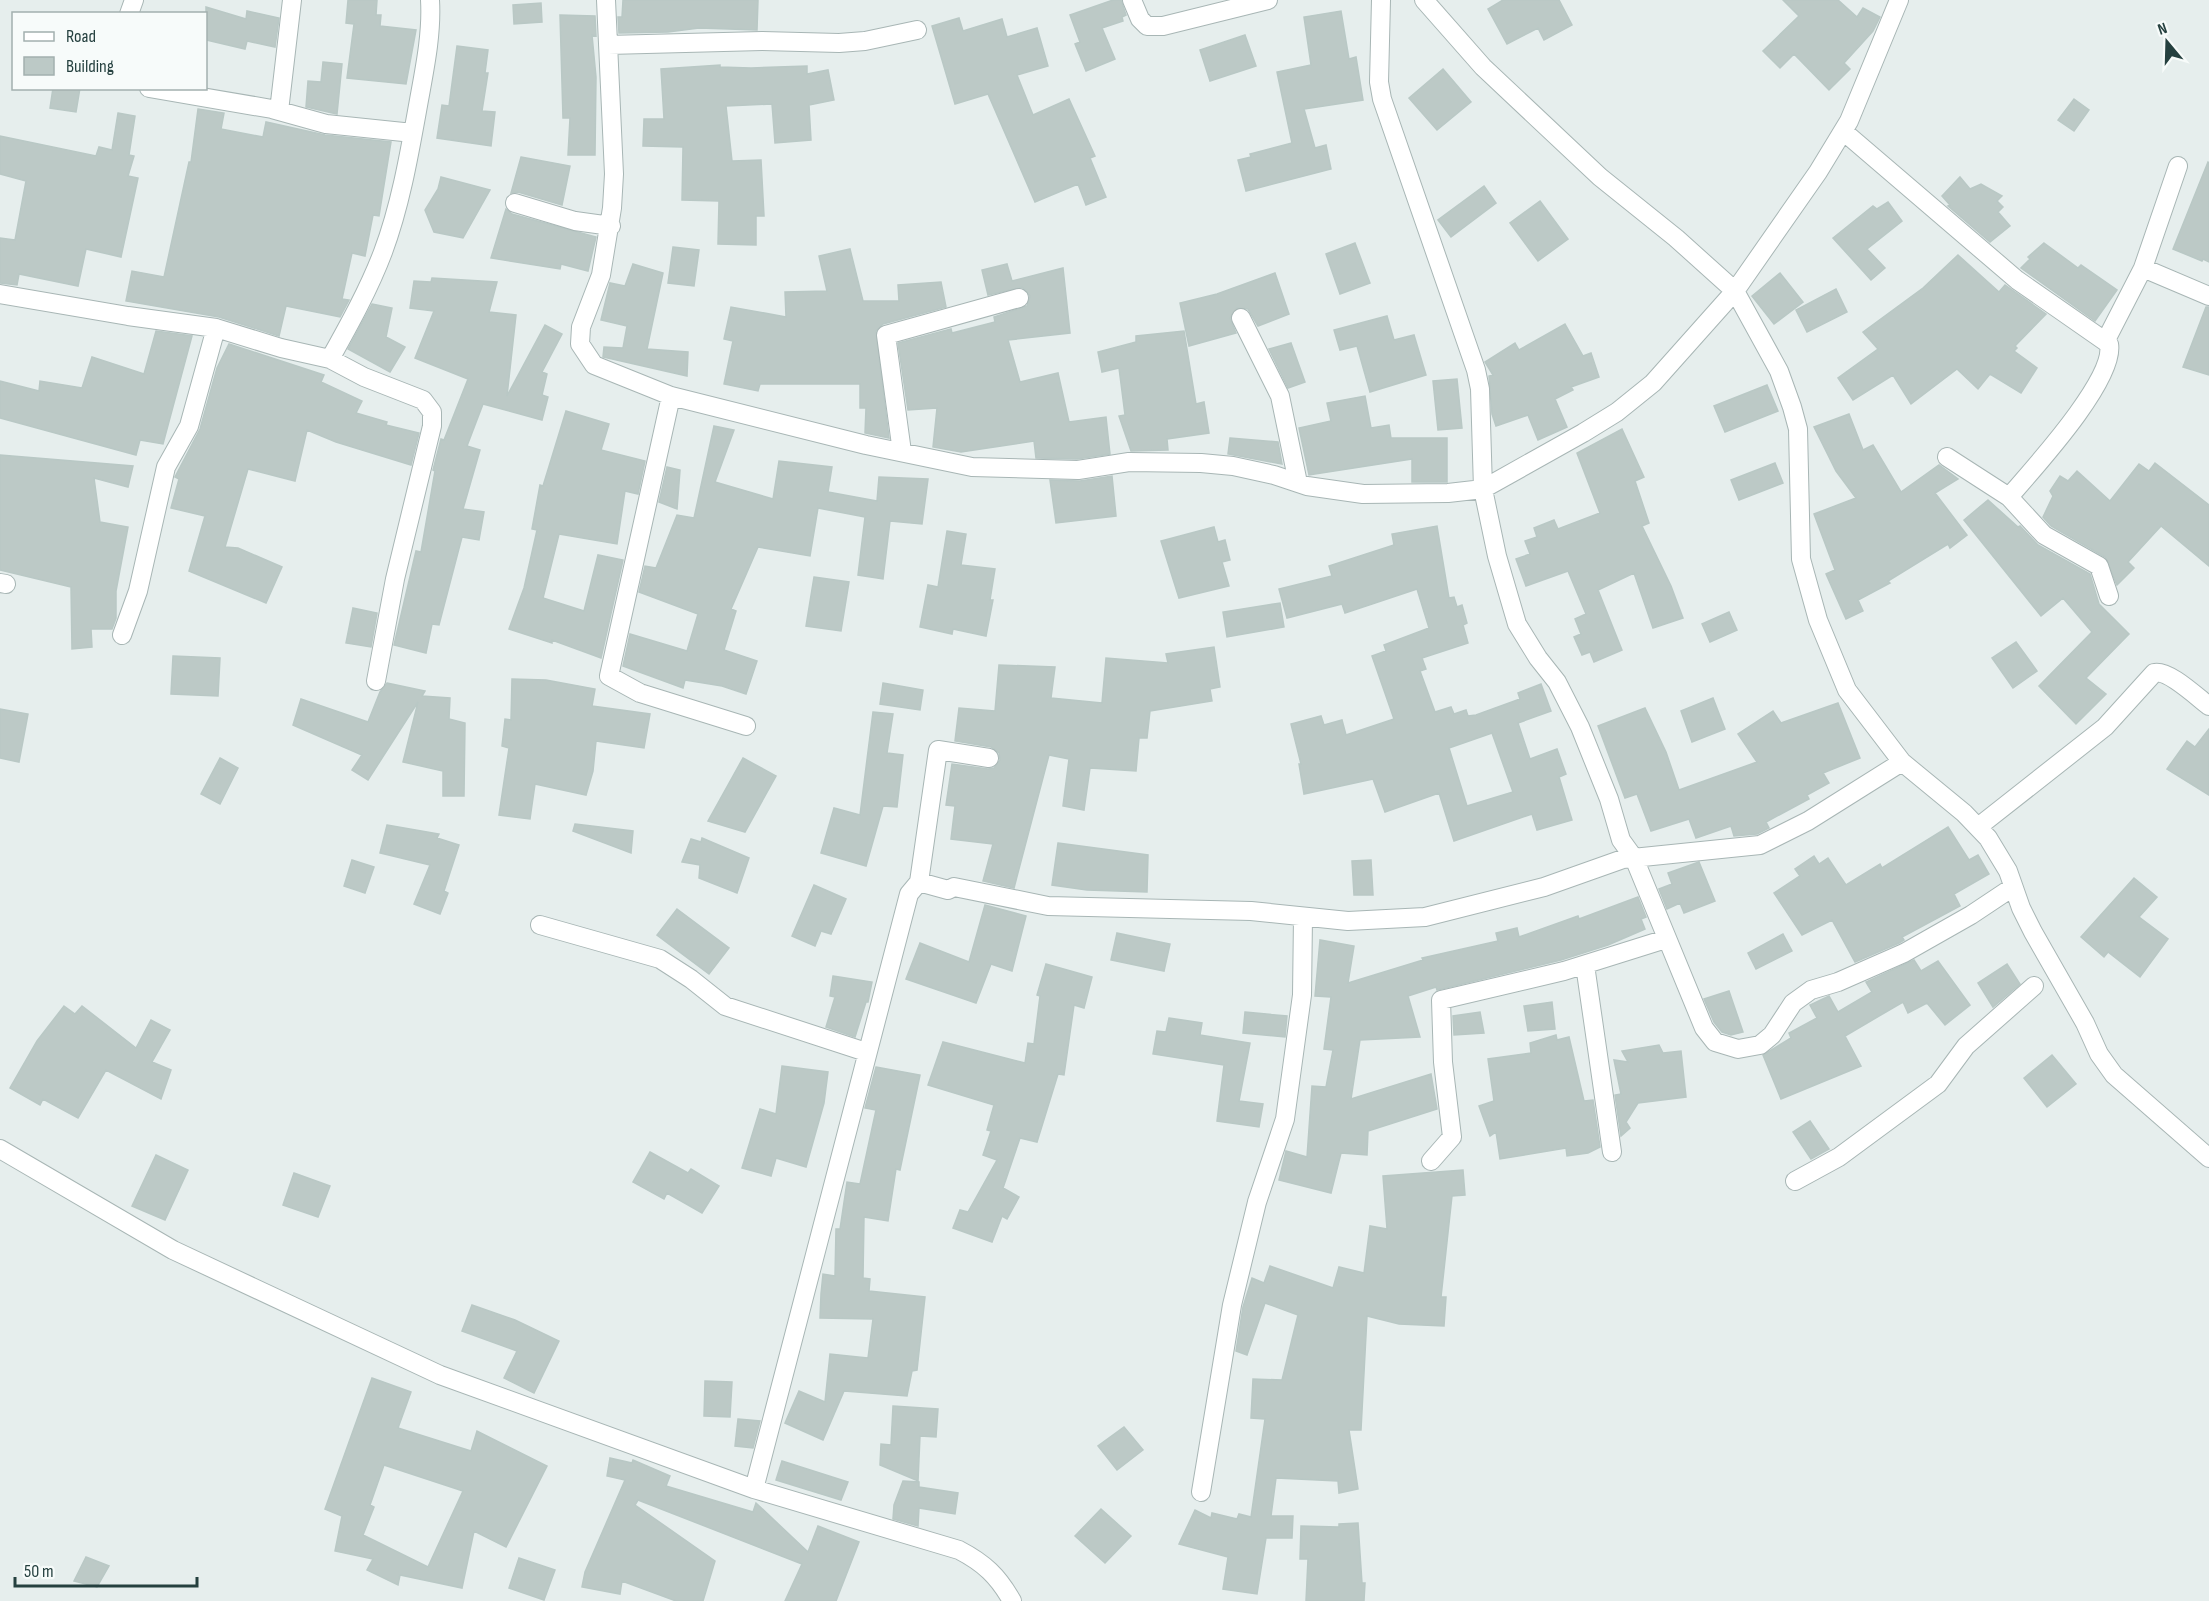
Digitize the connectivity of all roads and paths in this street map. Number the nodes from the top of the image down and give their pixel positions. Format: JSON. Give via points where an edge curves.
{"nodes":[{"id":1,"x":292,"y":0,"type":"edge"},
{"id":2,"x":430,"y":0,"type":"edge"},
{"id":3,"x":606,"y":0,"type":"edge"},
{"id":4,"x":1132,"y":0,"type":"edge"},
{"id":5,"x":1268,"y":0,"type":"edge"},
{"id":6,"x":1382,"y":0,"type":"edge"},
{"id":7,"x":1424,"y":0,"type":"edge"},
{"id":8,"x":1895,"y":2,"type":"edge"},
{"id":9,"x":917,"y":30,"type":"dead end"},
{"id":10,"x":608,"y":45,"type":"junction"},
{"id":11,"x":160,"y":90,"type":"edge"},
{"id":12,"x":279,"y":111,"type":"junction"},
{"id":13,"x":1843,"y":132,"type":"junction"},
{"id":14,"x":413,"y":133,"type":"junction"},
{"id":15,"x":2178,"y":166,"type":"dead end"},
{"id":16,"x":515,"y":203,"type":"dead end"},
{"id":17,"x":611,"y":226,"type":"junction"},
{"id":18,"x":2143,"y":268,"type":"junction"},
{"id":19,"x":1736,"y":291,"type":"junction"},
{"id":20,"x":0,"y":294,"type":"edge"},
{"id":21,"x":2209,"y":296,"type":"edge"},
{"id":22,"x":1019,"y":298,"type":"dead end"},
{"id":23,"x":1241,"y":318,"type":"dead end"},
{"id":24,"x":216,"y":328,"type":"junction"},
{"id":25,"x":2106,"y":340,"type":"junction"},
{"id":26,"x":330,"y":359,"type":"junction"},
{"id":27,"x":671,"y":396,"type":"junction"},
{"id":28,"x":902,"y":452,"type":"junction"},
{"id":29,"x":1947,"y":457,"type":"dead end"},
{"id":30,"x":1298,"y":483,"type":"junction"},
{"id":31,"x":1483,"y":489,"type":"junction"},
{"id":32,"x":2009,"y":498,"type":"junction"},
{"id":33,"x":2109,"y":596,"type":"dead end"},
{"id":34,"x":122,"y":635,"type":"dead end"},
{"id":35,"x":376,"y":681,"type":"dead end"},
{"id":36,"x":2209,"y":706,"type":"edge"},
{"id":37,"x":746,"y":726,"type":"dead end"},
{"id":38,"x":989,"y":758,"type":"dead end"},
{"id":39,"x":1902,"y":762,"type":"junction"},
{"id":40,"x":1978,"y":827,"type":"junction"},
{"id":41,"x":1634,"y":858,"type":"junction"},
{"id":42,"x":919,"y":882,"type":"junction"},
{"id":43,"x":2013,"y":888,"type":"junction"},
{"id":44,"x":1303,"y":917,"type":"junction"},
{"id":45,"x":540,"y":925,"type":"dead end"},
{"id":46,"x":1666,"y":939,"type":"junction"},
{"id":47,"x":1585,"y":965,"type":"junction"},
{"id":48,"x":2034,"y":986,"type":"dead end"},
{"id":49,"x":866,"y":1052,"type":"junction"},
{"id":50,"x":0,"y":1149,"type":"edge"},
{"id":51,"x":1612,"y":1152,"type":"dead end"},
{"id":52,"x":2209,"y":1158,"type":"edge"},
{"id":53,"x":1431,"y":1161,"type":"dead end"},
{"id":54,"x":1795,"y":1180,"type":"dead end"},
{"id":55,"x":754,"y":1489,"type":"junction"},
{"id":56,"x":1201,"y":1492,"type":"dead end"},
{"id":57,"x":1012,"y":1601,"type":"edge"}],
"edges":[{"from":1,"to":12,"type":"street"},
{"from":2,"to":14,"type":"street","via":[[432,20]]},
{"from":3,"to":10,"type":"street"},
{"from":4,"to":5,"type":"street","via":[[1147,26],[1163,26]]},
{"from":6,"to":31,"type":"street","via":[[1378,82],[1476,370]]},
{"from":7,"to":19,"type":"street","via":[[1483,67],[1600,177]]},
{"from":8,"to":13,"type":"street"},
{"from":9,"to":10,"type":"street","via":[[839,43]]},
{"from":10,"to":17,"type":"street","via":[[614,174]]},
{"from":11,"to":12,"type":"street"},
{"from":12,"to":14,"type":"street","via":[[326,124]]},
{"from":13,"to":19,"type":"street"},
{"from":13,"to":25,"type":"street","via":[[2017,280]]},
{"from":14,"to":26,"type":"street","via":[[383,252]]},
{"from":15,"to":18,"type":"street"},
{"from":16,"to":17,"type":"street","via":[[575,221]]},
{"from":17,"to":27,"type":"street","via":[[601,275],[581,327],[582,351],[594,365]]},
{"from":18,"to":21,"type":"street"},
{"from":18,"to":25,"type":"street"},
{"from":19,"to":31,"type":"street","via":[[1653,383],[1617,412]]},
{"from":19,"to":39,"type":"street","via":[[1779,371],[1798,429],[1802,559],[1818,620],[1847,690]]},
{"from":20,"to":24,"type":"street"},
{"from":22,"to":28,"type":"street","via":[[886,335]]},
{"from":23,"to":30,"type":"street","via":[[1280,396]]},
{"from":24,"to":26,"type":"street"},
{"from":24,"to":34,"type":"street","via":[[189,426],[166,467],[138,591]]},
{"from":25,"to":32,"type":"street","via":[[2110,356],[2103,376],[2053,446]]},
{"from":26,"to":35,"type":"street","via":[[423,400],[432,412]]},
{"from":27,"to":28,"type":"street"},
{"from":27,"to":37,"type":"street","via":[[609,676],[640,693]]},
{"from":28,"to":30,"type":"street","via":[[972,467],[1024,470],[1078,470],[1129,462],[1201,463],[1233,466]]},
{"from":29,"to":32,"type":"street"},
{"from":30,"to":31,"type":"street","via":[[1362,495]]},
{"from":31,"to":41,"type":"street","via":[[1517,624],[1557,682],[1580,727],[1609,798],[1618,832]]},
{"from":32,"to":33,"type":"street","via":[[2044,535],[2099,566]]},
{"from":36,"to":40,"type":"street","via":[[2179,682],[2158,671],[2154,673],[2105,727]]},
{"from":38,"to":42,"type":"street","via":[[938,750]]},
{"from":39,"to":40,"type":"street"},
{"from":39,"to":41,"type":"street","via":[[1808,821],[1760,845]]},
{"from":40,"to":43,"type":"street","via":[[2001,856]]},
{"from":41,"to":44,"type":"street","via":[[1605,864],[1544,887],[1425,917],[1348,921]]},
{"from":41,"to":46,"type":"street"},
{"from":42,"to":44,"type":"street","via":[[1048,906],[1251,911]]},
{"from":42,"to":49,"type":"street","via":[[909,894]]},
{"from":43,"to":46,"type":"street","via":[[1904,953],[1811,990],[1793,1003],[1772,1035],[1760,1045],[1738,1049],[1715,1042],[1704,1028]]},
{"from":43,"to":52,"type":"street","via":[[2105,1065]]},
{"from":44,"to":56,"type":"street","via":[[1302,995],[1285,1119],[1257,1202],[1232,1305]]},
{"from":45,"to":49,"type":"street","via":[[660,959],[726,1006]]},
{"from":46,"to":47,"type":"street"},
{"from":47,"to":51,"type":"street"},
{"from":47,"to":53,"type":"street","via":[[1441,1000],[1452,1137]]},
{"from":48,"to":54,"type":"street","via":[[1966,1046],[1938,1084],[1839,1157]]},
{"from":49,"to":55,"type":"street"},
{"from":50,"to":55,"type":"street","via":[[173,1250],[440,1374]]},
{"from":55,"to":57,"type":"street","via":[[959,1550],[983,1563],[999,1579]]}]}
